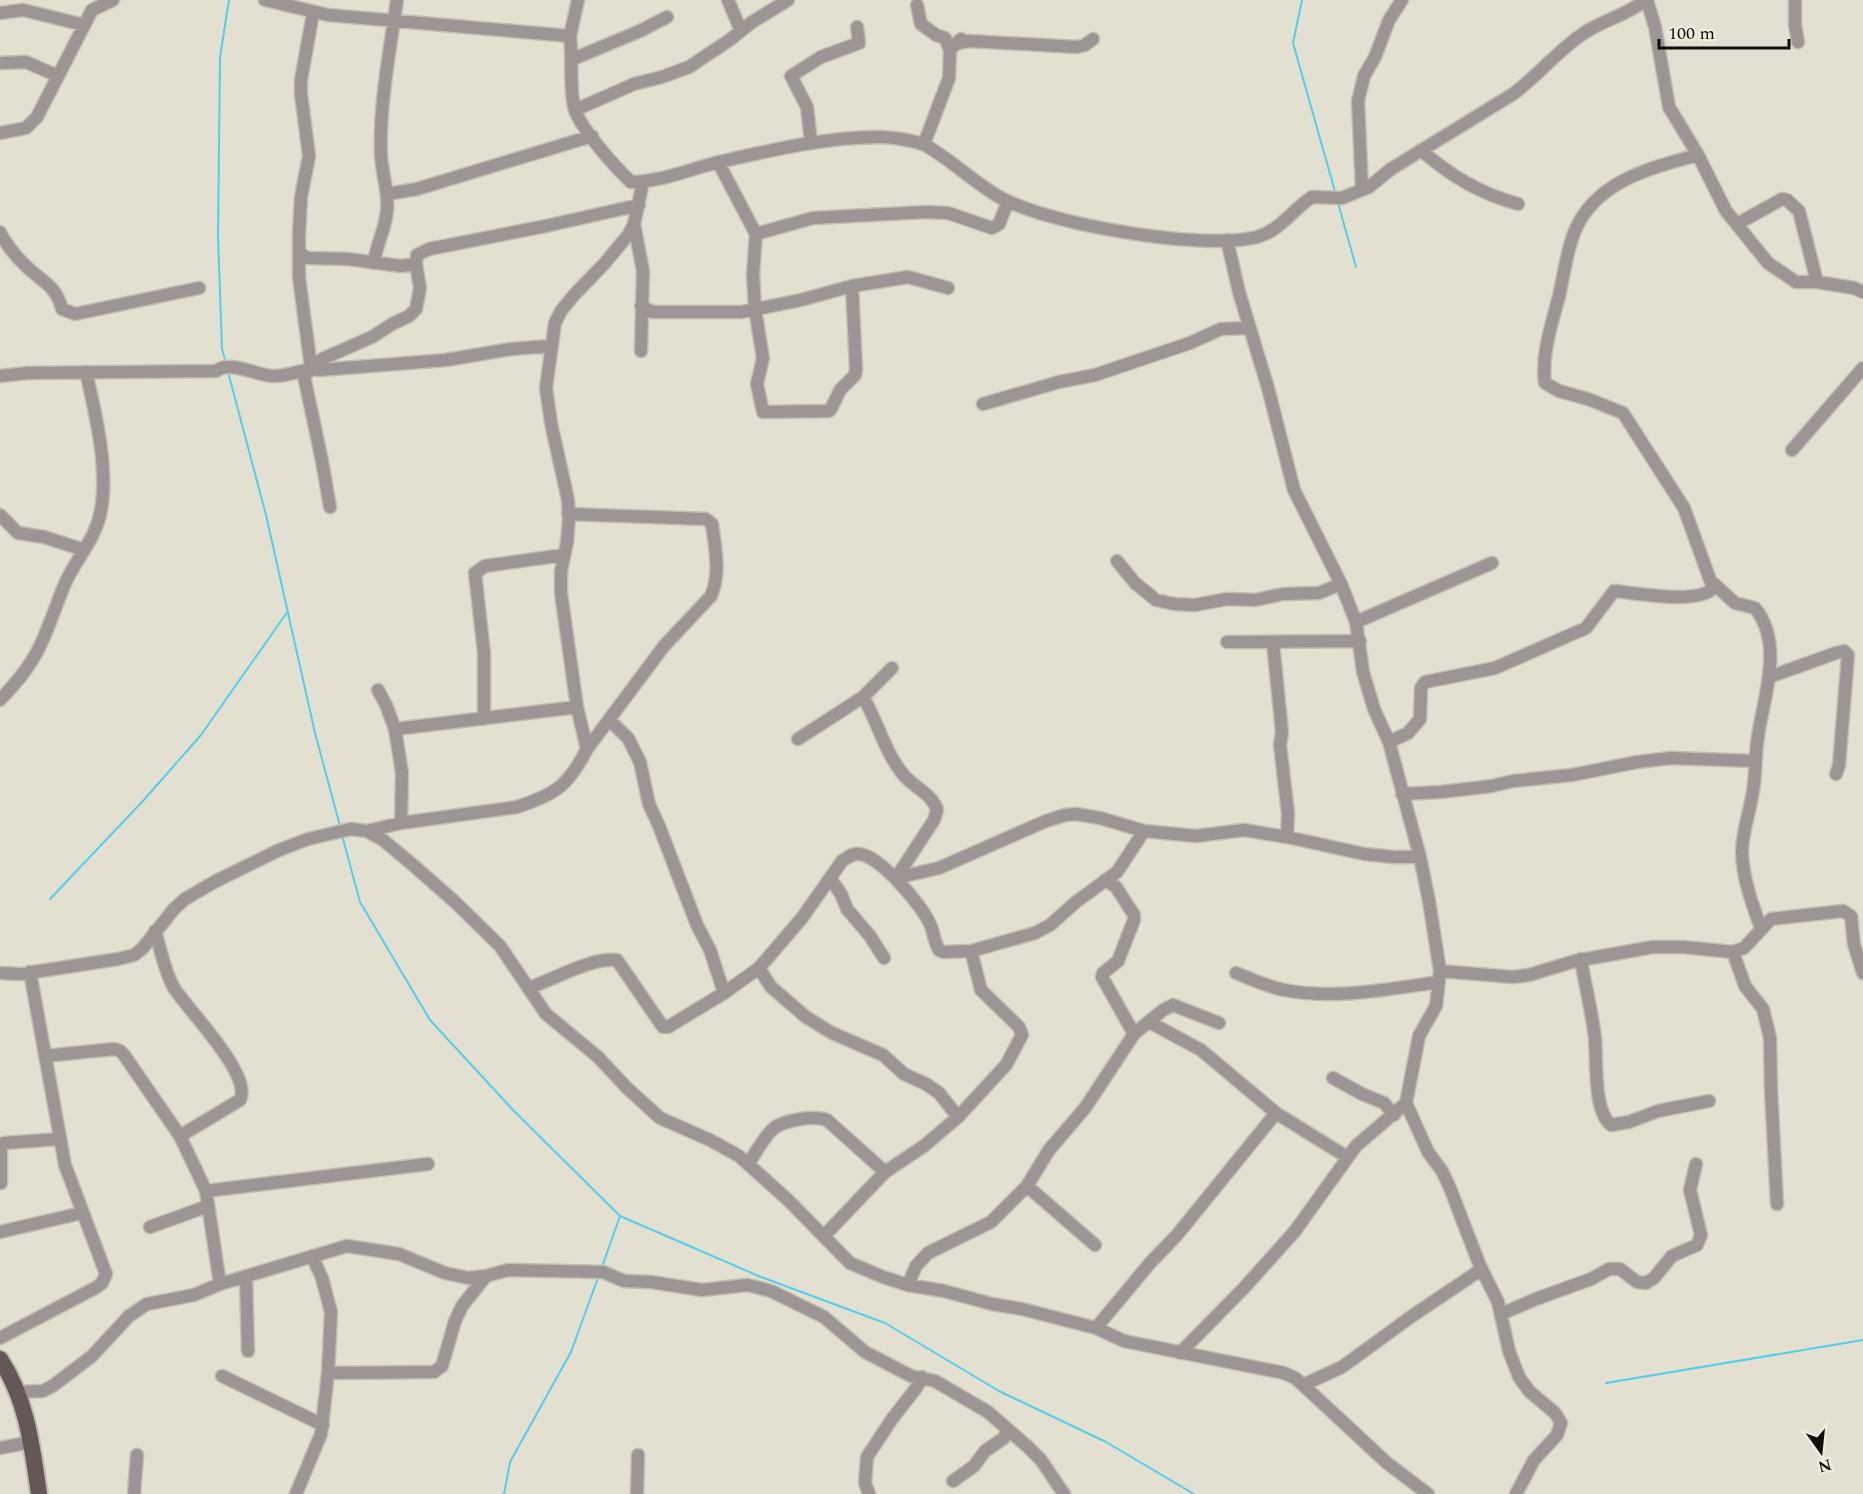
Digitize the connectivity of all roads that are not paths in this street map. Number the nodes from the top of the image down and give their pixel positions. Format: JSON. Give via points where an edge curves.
{"nodes":[{"id":1,"x":113,"y":0,"type":"edge"},
{"id":2,"x":265,"y":0,"type":"edge"},
{"id":3,"x":396,"y":0,"type":"edge"},
{"id":4,"x":578,"y":0,"type":"edge"},
{"id":5,"x":728,"y":0,"type":"edge"},
{"id":6,"x":788,"y":0,"type":"edge"},
{"id":7,"x":1402,"y":0,"type":"edge"},
{"id":8,"x":1646,"y":0,"type":"edge"},
{"id":9,"x":1795,"y":0,"type":"edge"},
{"id":10,"x":91,"y":5,"type":"edge"},
{"id":11,"x":917,"y":5,"type":"dead end"},
{"id":12,"x":0,"y":13,"type":"edge"},
{"id":13,"x":313,"y":13,"type":"junction"},
{"id":14,"x":667,"y":17,"type":"dead end"},
{"id":15,"x":394,"y":20,"type":"junction"},
{"id":16,"x":84,"y":25,"type":"junction"},
{"id":17,"x":857,"y":27,"type":"dead end"},
{"id":18,"x":741,"y":31,"type":"junction"},
{"id":19,"x":570,"y":36,"type":"junction"},
{"id":20,"x":1093,"y":39,"type":"dead end"},
{"id":21,"x":1798,"y":42,"type":"dead end"},
{"id":22,"x":950,"y":50,"type":"junction"},
{"id":23,"x":573,"y":59,"type":"junction"},
{"id":24,"x":0,"y":63,"type":"edge"},
{"id":25,"x":58,"y":76,"type":"junction"},
{"id":26,"x":575,"y":110,"type":"junction"},
{"id":27,"x":0,"y":133,"type":"edge"},
{"id":28,"x":592,"y":136,"type":"junction"},
{"id":29,"x":812,"y":142,"type":"junction"},
{"id":30,"x":924,"y":144,"type":"junction"},
{"id":31,"x":1421,"y":150,"type":"junction"},
{"id":32,"x":1698,"y":155,"type":"junction"},
{"id":33,"x":718,"y":162,"type":"junction"},
{"id":34,"x":643,"y":182,"type":"junction"},
{"id":35,"x":1362,"y":190,"type":"junction"},
{"id":36,"x":387,"y":194,"type":"junction"},
{"id":37,"x":1008,"y":201,"type":"junction"},
{"id":38,"x":1518,"y":204,"type":"dead end"},
{"id":39,"x":639,"y":205,"type":"junction"},
{"id":40,"x":634,"y":224,"type":"junction"},
{"id":41,"x":1737,"y":225,"type":"junction"},
{"id":42,"x":0,"y":232,"type":"edge"},
{"id":43,"x":756,"y":234,"type":"junction"},
{"id":44,"x":1227,"y":240,"type":"junction"},
{"id":45,"x":300,"y":253,"type":"junction"},
{"id":46,"x":374,"y":263,"type":"junction"},
{"id":47,"x":416,"y":264,"type":"junction"},
{"id":48,"x":1817,"y":282,"type":"junction"},
{"id":49,"x":852,"y":286,"type":"junction"},
{"id":50,"x":199,"y":288,"type":"dead end"},
{"id":51,"x":948,"y":288,"type":"dead end"},
{"id":52,"x":1863,"y":292,"type":"edge"},
{"id":53,"x":641,"y":306,"type":"junction"},
{"id":54,"x":755,"y":309,"type":"junction"},
{"id":55,"x":1249,"y":328,"type":"junction"},
{"id":56,"x":551,"y":346,"type":"junction"},
{"id":57,"x":641,"y":351,"type":"dead end"},
{"id":58,"x":311,"y":368,"type":"junction"},
{"id":59,"x":1863,"y":368,"type":"edge"},
{"id":60,"x":86,"y":372,"type":"junction"},
{"id":61,"x":0,"y":376,"type":"edge"},
{"id":62,"x":983,"y":404,"type":"dead end"},
{"id":63,"x":1792,"y":450,"type":"dead end"},
{"id":64,"x":330,"y":507,"type":"dead end"},
{"id":65,"x":568,"y":514,"type":"junction"},
{"id":66,"x":0,"y":515,"type":"edge"},
{"id":67,"x":84,"y":550,"type":"junction"},
{"id":68,"x":564,"y":555,"type":"junction"},
{"id":69,"x":1117,"y":561,"type":"dead end"},
{"id":70,"x":1492,"y":563,"type":"dead end"},
{"id":71,"x":1713,"y":583,"type":"junction"},
{"id":72,"x":1341,"y":584,"type":"junction"},
{"id":73,"x":1356,"y":622,"type":"junction"},
{"id":74,"x":1360,"y":641,"type":"junction"},
{"id":75,"x":1227,"y":642,"type":"dead end"},
{"id":76,"x":1273,"y":643,"type":"junction"},
{"id":77,"x":892,"y":668,"type":"dead end"},
{"id":78,"x":1769,"y":677,"type":"junction"},
{"id":79,"x":378,"y":690,"type":"dead end"},
{"id":80,"x":863,"y":697,"type":"junction"},
{"id":81,"x":0,"y":700,"type":"edge"},
{"id":82,"x":577,"y":707,"type":"junction"},
{"id":83,"x":484,"y":719,"type":"junction"},
{"id":84,"x":609,"y":720,"type":"junction"},
{"id":85,"x":395,"y":729,"type":"junction"},
{"id":86,"x":798,"y":739,"type":"dead end"},
{"id":87,"x":1389,"y":742,"type":"junction"},
{"id":88,"x":587,"y":749,"type":"junction"},
{"id":89,"x":1755,"y":761,"type":"junction"},
{"id":90,"x":1836,"y":774,"type":"dead end"},
{"id":91,"x":1402,"y":794,"type":"junction"},
{"id":92,"x":401,"y":823,"type":"junction"},
{"id":93,"x":367,"y":831,"type":"junction"},
{"id":94,"x":1144,"y":831,"type":"junction"},
{"id":95,"x":1287,"y":837,"type":"junction"},
{"id":96,"x":1420,"y":857,"type":"junction"},
{"id":97,"x":830,"y":878,"type":"junction"},
{"id":98,"x":896,"y":878,"type":"junction"},
{"id":99,"x":1105,"y":880,"type":"junction"},
{"id":100,"x":1863,"y":912,"type":"edge"},
{"id":101,"x":1849,"y":914,"type":"junction"},
{"id":102,"x":1761,"y":928,"type":"junction"},
{"id":103,"x":155,"y":931,"type":"junction"},
{"id":104,"x":971,"y":951,"type":"junction"},
{"id":105,"x":1733,"y":952,"type":"junction"},
{"id":106,"x":884,"y":958,"type":"dead end"},
{"id":107,"x":1581,"y":959,"type":"junction"},
{"id":108,"x":759,"y":968,"type":"junction"},
{"id":109,"x":30,"y":972,"type":"junction"},
{"id":110,"x":0,"y":973,"type":"edge"},
{"id":111,"x":1236,"y":973,"type":"dead end"},
{"id":112,"x":1863,"y":973,"type":"edge"},
{"id":113,"x":1440,"y":977,"type":"junction"},
{"id":114,"x":528,"y":988,"type":"junction"},
{"id":115,"x":724,"y":993,"type":"junction"},
{"id":116,"x":1149,"y":1022,"type":"junction"},
{"id":117,"x":1219,"y":1023,"type":"dead end"},
{"id":118,"x":1134,"y":1034,"type":"junction"},
{"id":119,"x":45,"y":1056,"type":"junction"},
{"id":120,"x":1333,"y":1078,"type":"dead end"},
{"id":121,"x":1708,"y":1101,"type":"dead end"},
{"id":122,"x":1406,"y":1102,"type":"junction"},
{"id":123,"x":1276,"y":1113,"type":"junction"},
{"id":124,"x":1394,"y":1115,"type":"junction"},
{"id":125,"x":958,"y":1117,"type":"junction"},
{"id":126,"x":180,"y":1136,"type":"junction"},
{"id":127,"x":60,"y":1139,"type":"junction"},
{"id":128,"x":1347,"y":1157,"type":"junction"},
{"id":129,"x":428,"y":1164,"type":"dead end"},
{"id":130,"x":748,"y":1164,"type":"junction"},
{"id":131,"x":1696,"y":1164,"type":"dead end"},
{"id":132,"x":885,"y":1172,"type":"junction"},
{"id":133,"x":1,"y":1183,"type":"edge"},
{"id":134,"x":1027,"y":1186,"type":"junction"},
{"id":135,"x":206,"y":1191,"type":"junction"},
{"id":136,"x":1778,"y":1204,"type":"dead end"},
{"id":137,"x":208,"y":1206,"type":"junction"},
{"id":138,"x":82,"y":1213,"type":"junction"},
{"id":139,"x":150,"y":1227,"type":"dead end"},
{"id":140,"x":0,"y":1232,"type":"edge"},
{"id":141,"x":824,"y":1236,"type":"junction"},
{"id":142,"x":1095,"y":1245,"type":"dead end"},
{"id":143,"x":312,"y":1256,"type":"junction"},
{"id":144,"x":1482,"y":1269,"type":"junction"},
{"id":145,"x":246,"y":1276,"type":"junction"},
{"id":146,"x":486,"y":1276,"type":"junction"},
{"id":147,"x":220,"y":1284,"type":"junction"},
{"id":148,"x":908,"y":1285,"type":"junction"},
{"id":149,"x":1502,"y":1314,"type":"junction"},
{"id":150,"x":1096,"y":1328,"type":"junction"},
{"id":151,"x":0,"y":1338,"type":"edge"},
{"id":152,"x":248,"y":1351,"type":"dead end"},
{"id":153,"x":1180,"y":1353,"type":"junction"},
{"id":154,"x":0,"y":1359,"type":"edge"},
{"id":155,"x":328,"y":1372,"type":"junction"},
{"id":156,"x":222,"y":1376,"type":"dead end"},
{"id":157,"x":922,"y":1377,"type":"junction"},
{"id":158,"x":1303,"y":1385,"type":"junction"},
{"id":159,"x":15,"y":1386,"type":"junction"},
{"id":160,"x":323,"y":1425,"type":"junction"},
{"id":161,"x":1007,"y":1430,"type":"junction"},
{"id":162,"x":31,"y":1442,"type":"junction"},
{"id":163,"x":0,"y":1448,"type":"edge"},
{"id":164,"x":137,"y":1455,"type":"dead end"},
{"id":165,"x":638,"y":1455,"type":"dead end"},
{"id":166,"x":953,"y":1480,"type":"dead end"},
{"id":167,"x":1426,"y":1493,"type":"edge"},
{"id":168,"x":39,"y":1494,"type":"edge"},
{"id":169,"x":134,"y":1494,"type":"edge"},
{"id":170,"x":296,"y":1494,"type":"edge"},
{"id":171,"x":637,"y":1494,"type":"edge"},
{"id":172,"x":869,"y":1494,"type":"edge"},
{"id":173,"x":1062,"y":1494,"type":"edge"},
{"id":174,"x":1516,"y":1494,"type":"edge"}],
"edges":[{"from":1,"to":10,"type":"street"},
{"from":2,"to":13,"type":"street"},
{"from":3,"to":15,"type":"street"},
{"from":4,"to":19,"type":"street"},
{"from":5,"to":18,"type":"street"},
{"from":6,"to":18,"type":"street"},
{"from":7,"to":35,"type":"street","via":[[1364,76],[1358,101]]},
{"from":8,"to":31,"type":"street","via":[[1586,31],[1528,84]]},
{"from":8,"to":32,"type":"street","via":[[1655,27],[1669,107]]},
{"from":9,"to":21,"type":"street"},
{"from":10,"to":16,"type":"street"},
{"from":11,"to":22,"type":"street","via":[[921,24],[945,38]]},
{"from":12,"to":16,"type":"street","via":[[23,10]]},
{"from":13,"to":15,"type":"street"},
{"from":13,"to":45,"type":"street","via":[[301,80],[309,156],[301,197]]},
{"from":14,"to":23,"type":"street"},
{"from":15,"to":19,"type":"street"},
{"from":15,"to":36,"type":"street","via":[[382,123],[381,154]]},
{"from":16,"to":25,"type":"street"},
{"from":17,"to":29,"type":"street","via":[[858,43],[822,57],[791,76],[807,107]]},
{"from":18,"to":26,"type":"street","via":[[689,67],[634,84]]},
{"from":19,"to":23,"type":"street"},
{"from":20,"to":22,"type":"street","via":[[1077,47],[959,43],[961,39]]},
{"from":22,"to":30,"type":"street","via":[[949,78]]},
{"from":23,"to":26,"type":"street","via":[[571,87]]},
{"from":24,"to":25,"type":"street","via":[[26,62]]},
{"from":25,"to":27,"type":"street","via":[[31,124]]},
{"from":26,"to":28,"type":"street"},
{"from":28,"to":34,"type":"street","via":[[631,182]]},
{"from":28,"to":36,"type":"street","via":[[417,189]]},
{"from":29,"to":30,"type":"street","via":[[882,137]]},
{"from":29,"to":33,"type":"street"},
{"from":30,"to":37,"type":"street"},
{"from":31,"to":35,"type":"street"},
{"from":31,"to":38,"type":"street","via":[[1457,179]]},
{"from":32,"to":41,"type":"street"},
{"from":32,"to":71,"type":"street","via":[[1634,174],[1598,197],[1584,213],[1568,253],[1544,374],[1545,383],[1559,391],[1623,413],[1684,508]]},
{"from":33,"to":34,"type":"street"},
{"from":33,"to":43,"type":"street"},
{"from":34,"to":39,"type":"street"},
{"from":35,"to":44,"type":"street","via":[[1336,198],[1312,197],[1273,231]]},
{"from":36,"to":46,"type":"street","via":[[387,211]]},
{"from":37,"to":43,"type":"street","via":[[999,224],[992,228],[948,213],[926,212],[813,218]]},
{"from":37,"to":44,"type":"street","via":[[1031,211],[1110,230]]},
{"from":39,"to":40,"type":"street"},
{"from":39,"to":47,"type":"street","via":[[429,249],[417,255]]},
{"from":40,"to":53,"type":"street","via":[[644,271]]},
{"from":40,"to":56,"type":"street","via":[[561,311]]},
{"from":41,"to":48,"type":"street","via":[[1768,263],[1796,282]]},
{"from":41,"to":48,"type":"street","via":[[1782,199],[1787,200],[1798,211]]},
{"from":42,"to":50,"type":"street","via":[[27,267],[51,287],[62,309],[75,314]]},
{"from":43,"to":54,"type":"street"},
{"from":44,"to":55,"type":"street"},
{"from":45,"to":46,"type":"street","via":[[307,258]]},
{"from":45,"to":58,"type":"street","via":[[299,277]]},
{"from":46,"to":47,"type":"street"},
{"from":47,"to":58,"type":"street","via":[[420,288],[416,309],[409,316]]},
{"from":48,"to":52,"type":"street"},
{"from":49,"to":51,"type":"street","via":[[908,277]]},
{"from":49,"to":54,"type":"street"},
{"from":49,"to":54,"type":"street","via":[[855,375],[840,390],[829,411],[763,412],[757,384],[763,357]]},
{"from":53,"to":54,"type":"street","via":[[653,312]]},
{"from":53,"to":57,"type":"street"},
{"from":55,"to":62,"type":"street","via":[[1221,328],[1190,343],[1095,375]]},
{"from":55,"to":72,"type":"street","via":[[1294,490]]},
{"from":56,"to":58,"type":"street","via":[[436,361]]},
{"from":56,"to":65,"type":"street","via":[[547,402]]},
{"from":58,"to":60,"type":"street","via":[[274,376],[234,368]]},
{"from":58,"to":64,"type":"street","via":[[304,376]]},
{"from":59,"to":63,"type":"street"},
{"from":60,"to":61,"type":"street"},
{"from":60,"to":67,"type":"street","via":[[102,448],[103,482],[96,529]]},
{"from":65,"to":68,"type":"street"},
{"from":65,"to":84,"type":"street","via":[[706,519],[712,524],[717,568],[711,596],[664,646]]},
{"from":66,"to":67,"type":"street","via":[[18,533]]},
{"from":67,"to":81,"type":"street","via":[[64,585],[30,664]]},
{"from":68,"to":82,"type":"street","via":[[561,593]]},
{"from":68,"to":83,"type":"street","via":[[485,566],[475,573],[483,653]]},
{"from":69,"to":72,"type":"street","via":[[1156,600],[1174,604],[1319,593]]},
{"from":70,"to":73,"type":"street"},
{"from":71,"to":78,"type":"street","via":[[1735,603],[1755,608],[1760,614],[1768,635]]},
{"from":71,"to":87,"type":"street","via":[[1710,592],[1692,597],[1614,591],[1586,628],[1495,669],[1425,682],[1421,688],[1420,719],[1408,733]]},
{"from":72,"to":73,"type":"street"},
{"from":73,"to":74,"type":"street"},
{"from":74,"to":76,"type":"street"},
{"from":74,"to":87,"type":"street","via":[[1363,672]]},
{"from":75,"to":76,"type":"street"},
{"from":76,"to":95,"type":"street"},
{"from":77,"to":80,"type":"street"},
{"from":78,"to":89,"type":"street"},
{"from":78,"to":90,"type":"street","via":[[1836,653],[1844,651],[1848,655]]},
{"from":79,"to":85,"type":"street"},
{"from":80,"to":86,"type":"street"},
{"from":80,"to":98,"type":"street","via":[[903,776],[937,810]]},
{"from":82,"to":83,"type":"street"},
{"from":82,"to":88,"type":"street"},
{"from":83,"to":85,"type":"street"},
{"from":84,"to":88,"type":"street"},
{"from":84,"to":115,"type":"street","via":[[628,738],[640,762],[649,804]]},
{"from":85,"to":92,"type":"street","via":[[402,773]]},
{"from":87,"to":91,"type":"street"},
{"from":88,"to":92,"type":"street","via":[[566,782],[532,802]]},
{"from":89,"to":91,"type":"street","via":[[1671,758],[1492,786]]},
{"from":89,"to":102,"type":"street","via":[[1742,855],[1745,882]]},
{"from":91,"to":96,"type":"street"},
{"from":92,"to":93,"type":"street"},
{"from":93,"to":103,"type":"street","via":[[342,831],[278,851],[185,899]]},
{"from":93,"to":114,"type":"street","via":[[383,840],[455,902],[500,946]]},
{"from":94,"to":95,"type":"street","via":[[1196,836],[1244,830]]},
{"from":94,"to":98,"type":"street","via":[[1100,818],[1065,815],[939,868]]},
{"from":94,"to":99,"type":"street","via":[[1123,865]]},
{"from":95,"to":96,"type":"street","via":[[1364,854]]},
{"from":96,"to":113,"type":"street"},
{"from":97,"to":98,"type":"street","via":[[842,861],[858,854],[868,856]]},
{"from":97,"to":106,"type":"street","via":[[847,909]]},
{"from":97,"to":108,"type":"street"},
{"from":98,"to":104,"type":"street","via":[[917,902],[939,950]]},
{"from":99,"to":104,"type":"street","via":[[1035,933]]},
{"from":99,"to":118,"type":"street","via":[[1116,887],[1134,915],[1118,961],[1102,977]]},
{"from":100,"to":101,"type":"street"},
{"from":101,"to":102,"type":"street","via":[[1777,917]]},
{"from":101,"to":112,"type":"street"},
{"from":102,"to":105,"type":"street","via":[[1744,948]]},
{"from":103,"to":109,"type":"street","via":[[134,955]]},
{"from":103,"to":126,"type":"street","via":[[173,986],[228,1059],[242,1086],[240,1100]]},
{"from":104,"to":125,"type":"street","via":[[981,990],[1019,1027],[1022,1035],[1006,1065]]},
{"from":105,"to":107,"type":"street","via":[[1653,947]]},
{"from":105,"to":136,"type":"street","via":[[1745,986],[1763,1009],[1770,1038]]},
{"from":107,"to":113,"type":"street","via":[[1540,973]]},
{"from":107,"to":121,"type":"street","via":[[1595,1038],[1597,1089],[1606,1121],[1611,1125],[1629,1122],[1658,1111]]},
{"from":108,"to":115,"type":"street"},
{"from":108,"to":125,"type":"street","via":[[771,987],[806,1017],[883,1055],[904,1074],[939,1093]]},
{"from":109,"to":110,"type":"street"},
{"from":109,"to":119,"type":"street"},
{"from":111,"to":113,"type":"street","via":[[1282,990],[1308,994],[1344,994]]},
{"from":113,"to":122,"type":"street","via":[[1436,1006],[1419,1036]]},
{"from":114,"to":115,"type":"street","via":[[588,965],[618,960],[663,1027]]},
{"from":114,"to":130,"type":"street","via":[[556,1024],[586,1046],[660,1118],[724,1147]]},
{"from":116,"to":117,"type":"street","via":[[1173,1005]]},
{"from":116,"to":118,"type":"street"},
{"from":116,"to":123,"type":"street","via":[[1201,1050]]},
{"from":118,"to":134,"type":"street"},
{"from":119,"to":126,"type":"street","via":[[120,1051]]},
{"from":119,"to":127,"type":"street"},
{"from":120,"to":124,"type":"street","via":[[1384,1103]]},
{"from":122,"to":124,"type":"street"},
{"from":122,"to":144,"type":"street","via":[[1428,1152],[1450,1188]]},
{"from":123,"to":128,"type":"street"},
{"from":123,"to":150,"type":"street"},
{"from":124,"to":128,"type":"street"},
{"from":125,"to":132,"type":"street"},
{"from":126,"to":135,"type":"street"},
{"from":127,"to":133,"type":"street","via":[[1,1145]]},
{"from":127,"to":138,"type":"street"},
{"from":128,"to":153,"type":"street","via":[[1295,1231]]},
{"from":129,"to":135,"type":"street"},
{"from":130,"to":132,"type":"street","via":[[773,1129],[820,1117]]},
{"from":130,"to":141,"type":"street"},
{"from":131,"to":149,"type":"street","via":[[1690,1190],[1701,1235],[1697,1245],[1672,1256],[1646,1283],[1637,1282],[1620,1269],[1609,1269]]},
{"from":132,"to":141,"type":"street"},
{"from":134,"to":142,"type":"street"},
{"from":134,"to":148,"type":"street","via":[[991,1221],[928,1253],[916,1266]]},
{"from":135,"to":137,"type":"street"},
{"from":137,"to":139,"type":"street"},
{"from":137,"to":147,"type":"street"},
{"from":138,"to":140,"type":"street"},
{"from":138,"to":151,"type":"street","via":[[106,1274],[102,1283]]},
{"from":141,"to":148,"type":"street","via":[[850,1263]]},
{"from":143,"to":145,"type":"street"},
{"from":143,"to":146,"type":"street","via":[[347,1246],[399,1254],[468,1278]]},
{"from":143,"to":155,"type":"street","via":[[331,1312]]},
{"from":144,"to":149,"type":"street"},
{"from":144,"to":158,"type":"street","via":[[1342,1367]]},
{"from":145,"to":147,"type":"street"},
{"from":145,"to":152,"type":"street"},
{"from":146,"to":155,"type":"street","via":[[462,1306],[438,1370]]},
{"from":146,"to":157,"type":"street","via":[[508,1270],[603,1272],[624,1281],[702,1290],[757,1287],[824,1317],[865,1352],[905,1373]]},
{"from":147,"to":159,"type":"street","via":[[194,1295],[139,1308],[92,1356],[43,1391]]},
{"from":148,"to":150,"type":"street"},
{"from":149,"to":174,"type":"street","via":[[1519,1377],[1562,1423]]},
{"from":150,"to":153,"type":"street","via":[[1124,1341]]},
{"from":153,"to":158,"type":"street","via":[[1284,1372]]},
{"from":154,"to":159,"type":"main road"},
{"from":155,"to":160,"type":"street"},
{"from":156,"to":160,"type":"street"},
{"from":157,"to":161,"type":"street","via":[[971,1401]]},
{"from":157,"to":172,"type":"street","via":[[867,1457],[865,1483]]},
{"from":158,"to":167,"type":"street","via":[[1387,1463]]},
{"from":159,"to":162,"type":"main road"},
{"from":160,"to":170,"type":"street"},
{"from":161,"to":166,"type":"street","via":[[974,1466]]},
{"from":161,"to":173,"type":"street","via":[[1041,1460]]},
{"from":162,"to":163,"type":"street"},
{"from":162,"to":168,"type":"main road"},
{"from":164,"to":169,"type":"street"},
{"from":165,"to":171,"type":"street"}]}
